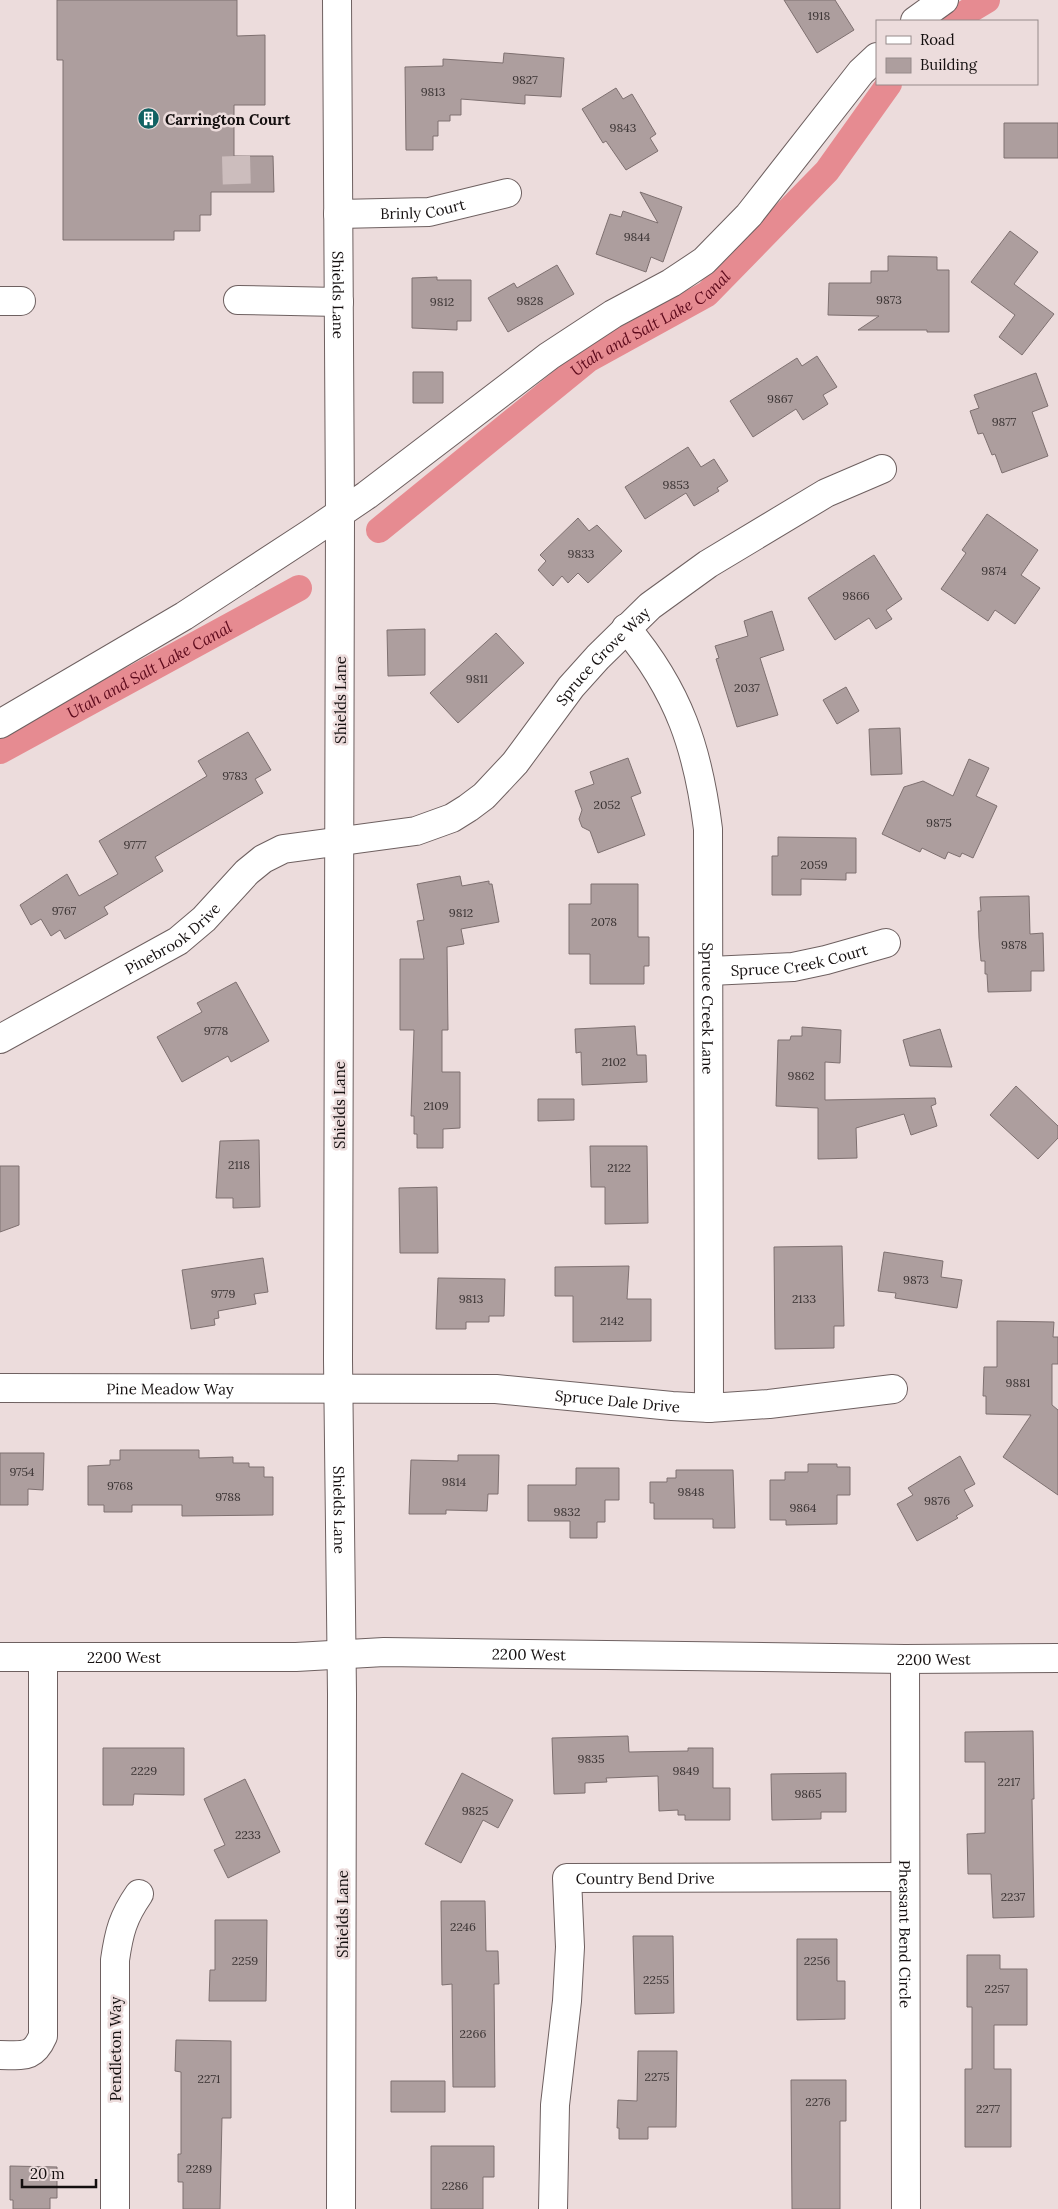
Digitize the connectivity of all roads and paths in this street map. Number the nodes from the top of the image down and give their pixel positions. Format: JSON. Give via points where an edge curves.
{"nodes":[{"id":1,"x":337,"y":0,"type":"edge"},
{"id":2,"x":944,"y":0,"type":"edge"},
{"id":3,"x":915,"y":20,"type":"edge"},
{"id":4,"x":876,"y":58,"type":"edge"},
{"id":5,"x":507,"y":193,"type":"dead end"},
{"id":6,"x":338,"y":214,"type":"junction"},
{"id":7,"x":238,"y":300,"type":"dead end"},
{"id":8,"x":339,"y":302,"type":"junction"},
{"id":9,"x":882,"y":469,"type":"dead end"},
{"id":10,"x":340,"y":514,"type":"junction"},
{"id":11,"x":626,"y":628,"type":"junction"},
{"id":12,"x":0,"y":724,"type":"edge"},
{"id":13,"x":339,"y":842,"type":"junction"},
{"id":14,"x":886,"y":943,"type":"dead end"},
{"id":15,"x":710,"y":971,"type":"junction"},
{"id":16,"x":0,"y":1039,"type":"edge"},
{"id":17,"x":0,"y":1388,"type":"edge"},
{"id":18,"x":339,"y":1388,"type":"junction"},
{"id":19,"x":893,"y":1389,"type":"dead end"},
{"id":20,"x":709,"y":1408,"type":"junction"},
{"id":21,"x":342,"y":1654,"type":"junction"},
{"id":22,"x":0,"y":1657,"type":"edge"},
{"id":23,"x":43,"y":1657,"type":"junction"},
{"id":24,"x":1058,"y":1658,"type":"edge"},
{"id":25,"x":905,"y":1659,"type":"junction"},
{"id":26,"x":905,"y":1877,"type":"junction"},
{"id":27,"x":139,"y":1894,"type":"dead end"},
{"id":28,"x":0,"y":2055,"type":"edge"},
{"id":29,"x":114,"y":2209,"type":"edge"},
{"id":30,"x":341,"y":2209,"type":"edge"},
{"id":31,"x":553,"y":2209,"type":"edge"},
{"id":32,"x":906,"y":2209,"type":"edge"}],
"edges":[{"from":1,"to":6,"type":"street","name":"Shields Lane"},
{"from":2,"to":3,"type":"street"},
{"from":4,"to":10,"type":"street","via":[[861,72],[749,215],[704,261],[549,356]]},
{"from":5,"to":6,"type":"street","name":"Brinly Court","via":[[429,212]]},
{"from":6,"to":8,"type":"street","name":"Shields Lane"},
{"from":7,"to":8,"type":"street"},
{"from":8,"to":10,"type":"street","name":"Shields Lane"},
{"from":9,"to":11,"type":"street","name":"Spruce Grove Way","via":[[826,493],[708,564],[675,586]]},
{"from":10,"to":12,"type":"street","via":[[184,616]]},
{"from":10,"to":13,"type":"street","name":"Shields Lane"},
{"from":11,"to":13,"type":"street","name":"Spruce Grove Way","via":[[571,687],[515,764],[468,808],[452,818],[416,831]]},
{"from":11,"to":15,"type":"street","name":"Spruce Creek Lane","via":[[662,676],[686,727],[698,766],[708,829]]},
{"from":13,"to":16,"type":"street","name":"Pinebrook Drive","via":[[283,848],[263,859],[204,920],[178,941]]},
{"from":13,"to":18,"type":"street","name":"Shields Lane"},
{"from":14,"to":15,"type":"street","name":"Spruce Creek Court","via":[[793,967]]},
{"from":15,"to":20,"type":"street","name":"Spruce Creek Lane"},
{"from":17,"to":18,"type":"street","name":"Pine Meadow Way"},
{"from":18,"to":20,"type":"street","name":"Spruce Dale Drive","via":[[496,1389]]},
{"from":18,"to":21,"type":"street","name":"Shields Lane"},
{"from":19,"to":20,"type":"street","name":"Spruce Dale Drive"},
{"from":21,"to":23,"type":"street","name":"2200 West"},
{"from":21,"to":25,"type":"street","name":"2200 West"},
{"from":21,"to":30,"type":"street","name":"Shields Lane"},
{"from":22,"to":23,"type":"street","name":"2200 West"},
{"from":23,"to":28,"type":"street","via":[[43,2036],[38,2049],[26,2056]]},
{"from":24,"to":25,"type":"street","name":"2200 West"},
{"from":25,"to":26,"type":"street","name":"Pheasant Bend Circle"},
{"from":26,"to":31,"type":"street","name":"Country Bend Drive","via":[[567,1878],[570,1947],[555,2105]]},
{"from":26,"to":32,"type":"street","name":"Pheasant Bend Circle"},
{"from":27,"to":29,"type":"street","name":"Pendleton Way","via":[[126,1914],[114,1960]]}]}
